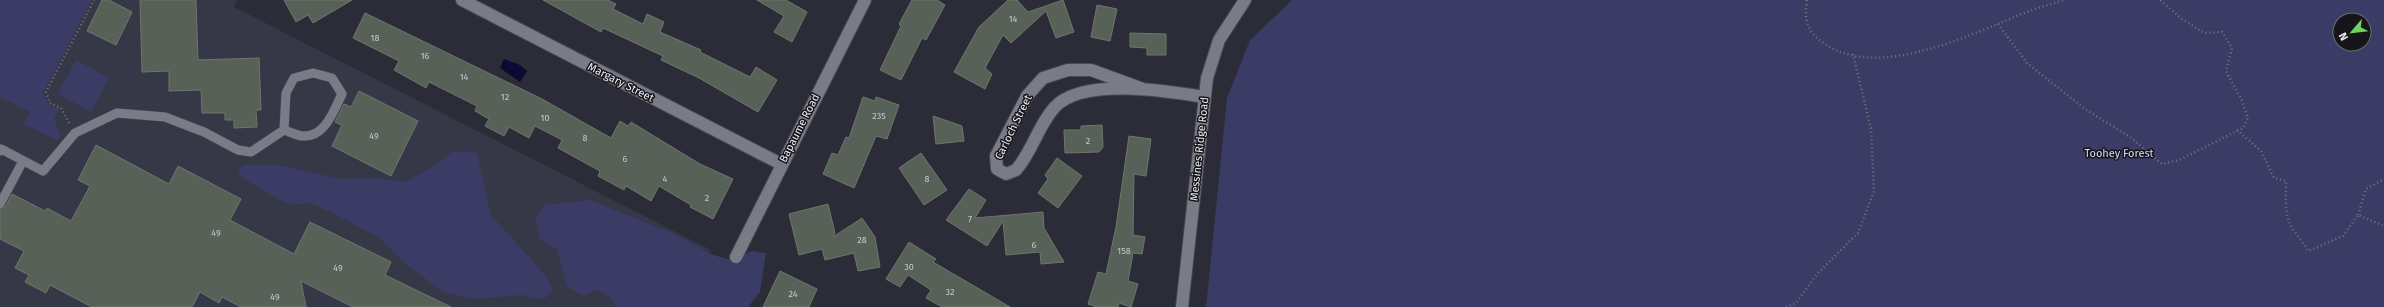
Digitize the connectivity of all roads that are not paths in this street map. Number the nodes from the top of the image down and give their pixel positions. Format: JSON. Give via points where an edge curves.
{"nodes":[{"id":1,"x":462,"y":0,"type":"edge"},
{"id":2,"x":865,"y":0,"type":"edge"},
{"id":3,"x":1246,"y":0,"type":"edge"},
{"id":4,"x":1143,"y":89,"type":"junction"},
{"id":5,"x":1204,"y":97,"type":"junction"},
{"id":6,"x":284,"y":130,"type":"junction"},
{"id":7,"x":0,"y":150,"type":"edge"},
{"id":8,"x":23,"y":161,"type":"junction"},
{"id":9,"x":780,"y":164,"type":"junction"},
{"id":10,"x":0,"y":204,"type":"edge"},
{"id":11,"x":736,"y":257,"type":"dead end"},
{"id":12,"x":1182,"y":307,"type":"edge"}],
"edges":[{"from":1,"to":9,"type":"street","name":"Margary Street"},
{"from":2,"to":9,"type":"street","name":"Bapaume Road"},
{"from":3,"to":5,"type":"street","name":"Messines Ridge Road","via":[[1219,40],[1208,71]]},
{"from":4,"to":4,"type":"street","name":"Carloch Street","via":[[1099,91],[1068,97],[1053,109],[1014,172],[1004,174],[996,167],[998,153],[1027,96],[1043,78],[1068,70],[1091,70]]},
{"from":4,"to":5,"type":"street","name":"Carloch Street"},
{"from":5,"to":12,"type":"street","name":"Messines Ridge Road"},
{"from":6,"to":6,"type":"lane","via":[[304,136],[317,132],[328,123],[342,94],[332,78],[313,73],[294,78],[286,93]]},
{"from":6,"to":8,"type":"lane","via":[[251,152],[238,150],[204,132],[165,117],[117,113],[75,133],[43,171]]},
{"from":7,"to":8,"type":"lane"},
{"from":8,"to":10,"type":"lane"},
{"from":9,"to":11,"type":"street","name":"Bapaume Road"}]}
